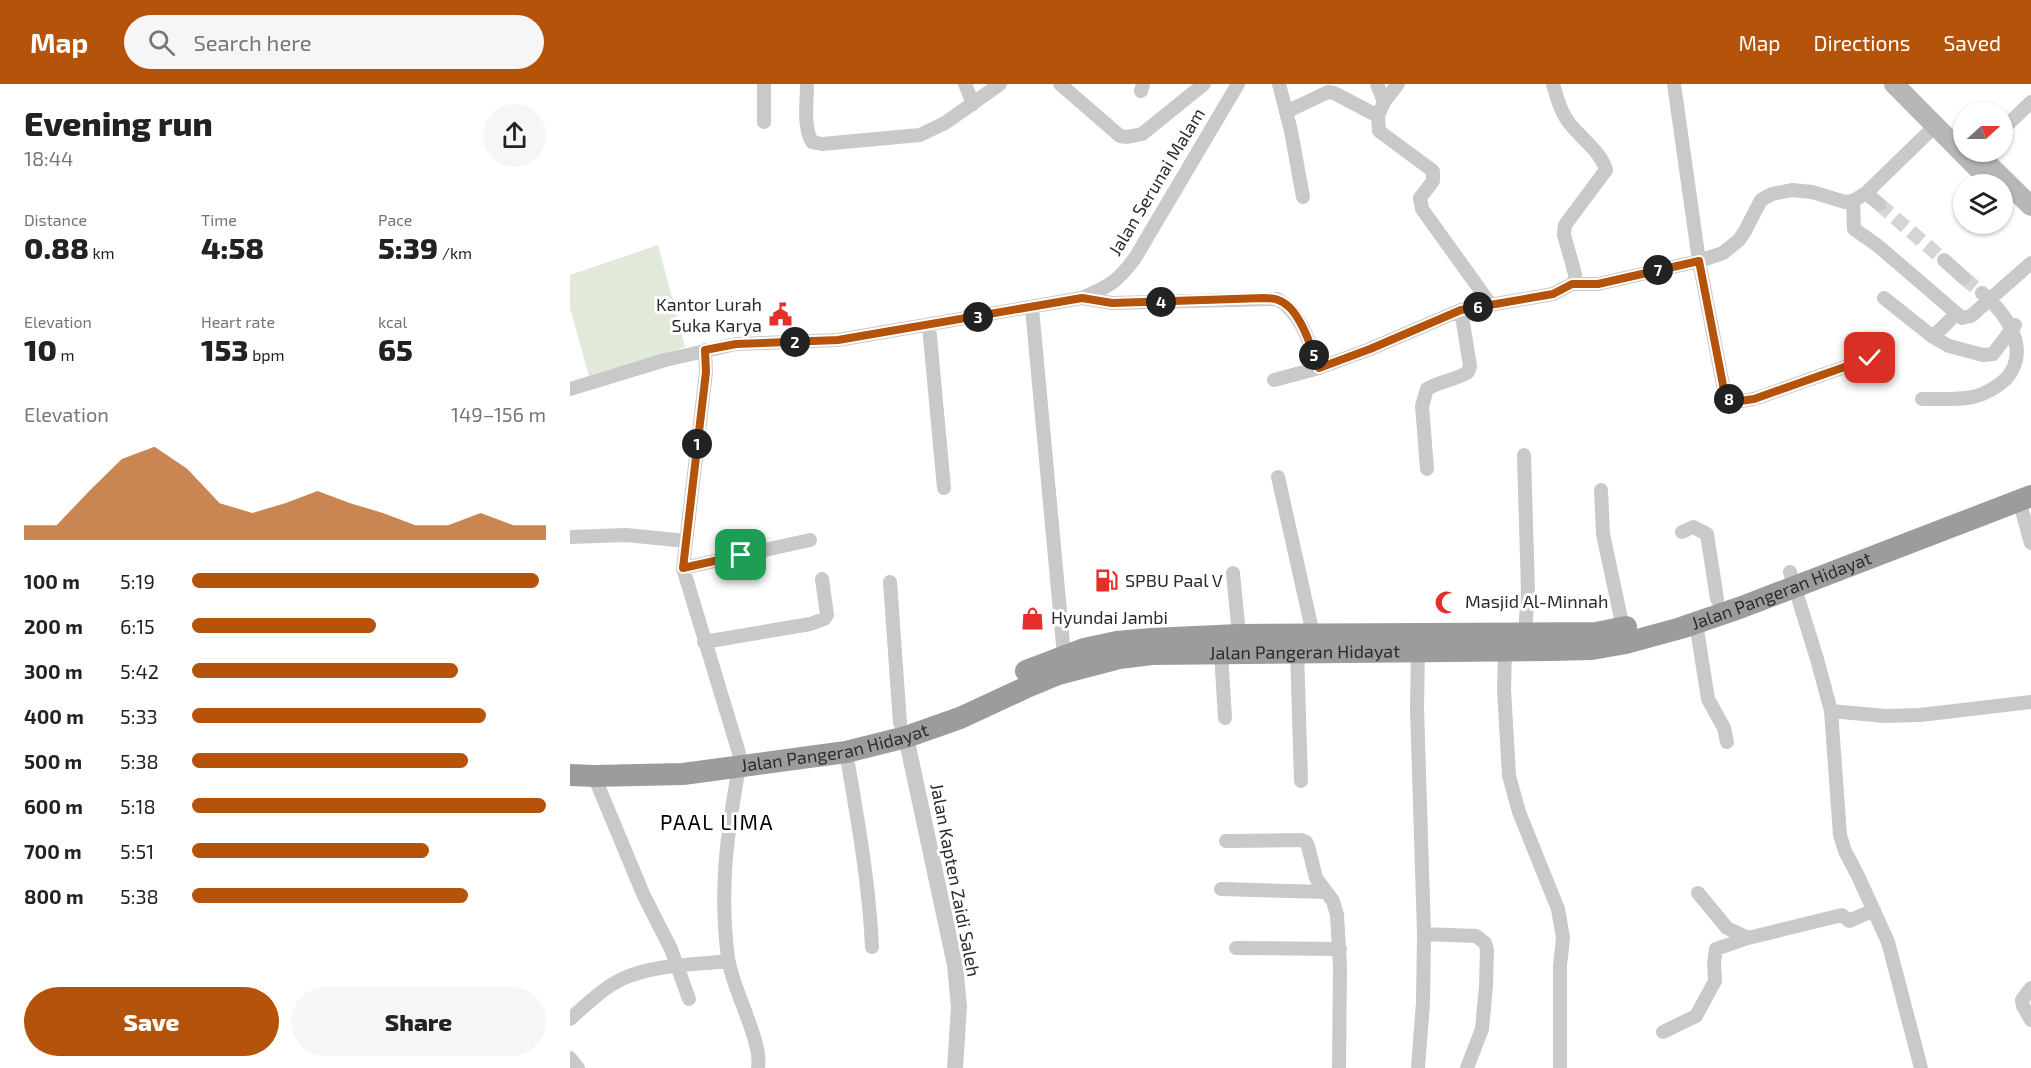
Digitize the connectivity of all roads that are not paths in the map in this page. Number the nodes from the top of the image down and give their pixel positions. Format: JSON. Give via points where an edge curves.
{"nodes":[{"id":1,"x":764,"y":84,"type":"edge"},
{"id":2,"x":807,"y":84,"type":"edge"},
{"id":3,"x":965,"y":84,"type":"edge"},
{"id":4,"x":1000,"y":84,"type":"edge"},
{"id":5,"x":1060,"y":84,"type":"edge"},
{"id":6,"x":1204,"y":84,"type":"edge"},
{"id":7,"x":1238,"y":84,"type":"edge"},
{"id":8,"x":1279,"y":84,"type":"edge"},
{"id":9,"x":1377,"y":84,"type":"edge"},
{"id":10,"x":1398,"y":84,"type":"edge"},
{"id":11,"x":1553,"y":84,"type":"edge"},
{"id":12,"x":1674,"y":84,"type":"edge"},
{"id":13,"x":1894,"y":84,"type":"edge"},
{"id":14,"x":1910,"y":84,"type":"edge"},
{"id":15,"x":1384,"y":102,"type":"junction"},
{"id":16,"x":2031,"y":102,"type":"edge"},
{"id":17,"x":973,"y":104,"type":"junction"},
{"id":18,"x":1286,"y":112,"type":"junction"},
{"id":19,"x":1378,"y":116,"type":"junction"},
{"id":20,"x":2013,"y":119,"type":"edge"},
{"id":21,"x":764,"y":122,"type":"dead end"},
{"id":22,"x":1935,"y":126,"type":"junction"},
{"id":23,"x":1953,"y":129,"type":"edge"},
{"id":24,"x":1953,"y":138,"type":"edge"},
{"id":25,"x":1984,"y":162,"type":"edge"},
{"id":26,"x":1866,"y":193,"type":"junction"},
{"id":27,"x":1303,"y":196,"type":"dead end"},
{"id":28,"x":1852,"y":201,"type":"junction"},
{"id":29,"x":1879,"y":204,"type":"tunnel mouth"},
{"id":30,"x":2013,"y":205,"type":"edge"},
{"id":31,"x":2031,"y":206,"type":"edge"},
{"id":32,"x":2031,"y":222,"type":"edge"},
{"id":33,"x":1944,"y":260,"type":"tunnel mouth"},
{"id":34,"x":1699,"y":261,"type":"junction"},
{"id":35,"x":2031,"y":263,"type":"edge"},
{"id":36,"x":1964,"y":278,"type":"tunnel mouth"},
{"id":37,"x":1572,"y":284,"type":"junction"},
{"id":38,"x":1986,"y":297,"type":"junction"},
{"id":39,"x":1082,"y":298,"type":"junction"},
{"id":40,"x":1884,"y":298,"type":"dead end"},
{"id":41,"x":1491,"y":304,"type":"junction"},
{"id":42,"x":1032,"y":308,"type":"junction"},
{"id":43,"x":1461,"y":310,"type":"junction"},
{"id":44,"x":1956,"y":314,"type":"junction"},
{"id":45,"x":2015,"y":325,"type":"junction"},
{"id":46,"x":929,"y":326,"type":"junction"},
{"id":47,"x":1933,"y":337,"type":"junction"},
{"id":48,"x":705,"y":350,"type":"junction"},
{"id":49,"x":1870,"y":358,"type":"dead end"},
{"id":50,"x":1319,"y":368,"type":"junction"},
{"id":51,"x":1274,"y":380,"type":"dead end"},
{"id":52,"x":570,"y":389,"type":"edge"},
{"id":53,"x":1922,"y":399,"type":"dead end"},
{"id":54,"x":1524,"y":455,"type":"dead end"},
{"id":55,"x":1427,"y":470,"type":"dead end"},
{"id":56,"x":1278,"y":477,"type":"dead end"},
{"id":57,"x":944,"y":488,"type":"dead end"},
{"id":58,"x":1601,"y":490,"type":"dead end"},
{"id":59,"x":2027,"y":492,"type":"edge"},
{"id":60,"x":1682,"y":532,"type":"dead end"},
{"id":61,"x":570,"y":537,"type":"edge"},
{"id":62,"x":810,"y":540,"type":"dead end"},
{"id":63,"x":686,"y":541,"type":"junction"},
{"id":64,"x":2031,"y":543,"type":"edge"},
{"id":65,"x":683,"y":568,"type":"junction"},
{"id":66,"x":1233,"y":573,"type":"dead end"},
{"id":67,"x":822,"y":579,"type":"dead end"},
{"id":68,"x":1792,"y":579,"type":"junction"},
{"id":69,"x":890,"y":582,"type":"dead end"},
{"id":70,"x":1717,"y":599,"type":"junction"},
{"id":71,"x":1696,"y":623,"type":"junction"},
{"id":72,"x":1623,"y":628,"type":"junction"},
{"id":73,"x":1525,"y":632,"type":"junction"},
{"id":74,"x":1313,"y":634,"type":"junction"},
{"id":75,"x":1239,"y":635,"type":"junction"},
{"id":76,"x":704,"y":642,"type":"junction"},
{"id":77,"x":1418,"y":642,"type":"junction"},
{"id":78,"x":1152,"y":646,"type":"junction"},
{"id":79,"x":1297,"y":651,"type":"junction"},
{"id":80,"x":1505,"y":651,"type":"junction"},
{"id":81,"x":1221,"y":653,"type":"junction"},
{"id":82,"x":1078,"y":657,"type":"junction"},
{"id":83,"x":2031,"y":702,"type":"edge"},
{"id":84,"x":1831,"y":711,"type":"junction"},
{"id":85,"x":1225,"y":718,"type":"dead end"},
{"id":86,"x":903,"y":730,"type":"junction"},
{"id":87,"x":1727,"y":742,"type":"dead end"},
{"id":88,"x":846,"y":752,"type":"junction"},
{"id":89,"x":570,"y":760,"type":"edge"},
{"id":90,"x":739,"y":760,"type":"junction"},
{"id":91,"x":570,"y":775,"type":"edge"},
{"id":92,"x":594,"y":776,"type":"junction"},
{"id":93,"x":1301,"y":781,"type":"dead end"},
{"id":94,"x":1226,"y":841,"type":"dead end"},
{"id":95,"x":1221,"y":889,"type":"dead end"},
{"id":96,"x":1326,"y":892,"type":"junction"},
{"id":97,"x":1698,"y":893,"type":"dead end"},
{"id":98,"x":1874,"y":910,"type":"junction"},
{"id":99,"x":1424,"y":934,"type":"junction"},
{"id":100,"x":1748,"y":938,"type":"junction"},
{"id":101,"x":873,"y":947,"type":"dead end"},
{"id":102,"x":1236,"y":948,"type":"dead end"},
{"id":103,"x":1340,"y":949,"type":"junction"},
{"id":104,"x":728,"y":961,"type":"junction"},
{"id":105,"x":677,"y":967,"type":"junction"},
{"id":106,"x":2031,"y":988,"type":"edge"},
{"id":107,"x":689,"y":999,"type":"dead end"},
{"id":108,"x":570,"y":1019,"type":"edge"},
{"id":109,"x":2031,"y":1020,"type":"edge"},
{"id":110,"x":1663,"y":1032,"type":"dead end"},
{"id":111,"x":570,"y":1058,"type":"edge"},
{"id":112,"x":578,"y":1068,"type":"edge"},
{"id":113,"x":758,"y":1068,"type":"edge"},
{"id":114,"x":955,"y":1068,"type":"edge"},
{"id":115,"x":1339,"y":1068,"type":"edge"},
{"id":116,"x":1418,"y":1068,"type":"edge"},
{"id":117,"x":1467,"y":1068,"type":"edge"},
{"id":118,"x":1560,"y":1068,"type":"edge"},
{"id":119,"x":1921,"y":1068,"type":"edge"}],
"edges":[{"from":1,"to":21,"type":"street"},
{"from":2,"to":17,"type":"street","via":[[809,135],[812,142],[822,144],[920,135]]},
{"from":3,"to":17,"type":"street"},
{"from":4,"to":17,"type":"street"},
{"from":5,"to":6,"type":"street","via":[[1120,136],[1127,137],[1142,134]]},
{"from":7,"to":39,"type":"street","name":"Jalan Serunai Malam","via":[[1135,258],[1109,286]]},
{"from":8,"to":18,"type":"street"},
{"from":9,"to":15,"type":"street"},
{"from":10,"to":15,"type":"street"},
{"from":11,"to":37,"type":"street","via":[[1568,122],[1606,170],[1565,225],[1575,274]]},
{"from":12,"to":34,"type":"street"},
{"from":13,"to":22,"type":"main road"},
{"from":14,"to":23,"type":"main road"},
{"from":15,"to":19,"type":"street"},
{"from":16,"to":20,"type":"street"},
{"from":18,"to":19,"type":"street","via":[[1328,92]]},
{"from":18,"to":27,"type":"street"},
{"from":19,"to":41,"type":"street","via":[[1377,125],[1383,136],[1433,171],[1433,181],[1420,198],[1422,209]]},
{"from":22,"to":24,"type":"main road"},
{"from":22,"to":26,"type":"street"},
{"from":25,"to":31,"type":"main road"},
{"from":26,"to":28,"type":"street"},
{"from":26,"to":29,"type":"street"},
{"from":28,"to":34,"type":"street","via":[[1792,190],[1772,194],[1761,200],[1745,231],[1730,248]]},
{"from":28,"to":44,"type":"street","via":[[1854,229]]},
{"from":30,"to":32,"type":"main road"},
{"from":33,"to":36,"type":"street"},
{"from":34,"to":37,"type":"street","via":[[1598,284]]},
{"from":34,"to":49,"type":"street","via":[[1724,390],[1733,402],[1754,399]]},
{"from":35,"to":38,"type":"street"},
{"from":37,"to":41,"type":"street","via":[[1553,294]]},
{"from":38,"to":44,"type":"street","via":[[1967,318]]},
{"from":38,"to":45,"type":"street"},
{"from":39,"to":42,"type":"street","name":"Jalan Serunai Malam"},
{"from":39,"to":50,"type":"street","via":[[1112,303],[1277,299],[1302,326]]},
{"from":40,"to":47,"type":"street"},
{"from":41,"to":43,"type":"street"},
{"from":42,"to":46,"type":"street","name":"Jalan Serunai Malam"},
{"from":42,"to":82,"type":"street"},
{"from":43,"to":50,"type":"street"},
{"from":43,"to":55,"type":"street","via":[[1470,366],[1462,376],[1427,389],[1422,406]]},
{"from":44,"to":47,"type":"street"},
{"from":45,"to":47,"type":"street","via":[[1990,356],[1949,346]]},
{"from":45,"to":53,"type":"street","via":[[2023,352],[2010,377],[1973,397]]},
{"from":46,"to":48,"type":"street","name":"Jalan Serunai Malam","via":[[838,340],[736,344]]},
{"from":46,"to":57,"type":"street"},
{"from":48,"to":52,"type":"street","name":"Jalan Serunai Malam"},
{"from":48,"to":63,"type":"street","via":[[706,372]]},
{"from":50,"to":51,"type":"street"},
{"from":54,"to":73,"type":"street","via":[[1528,591]]},
{"from":56,"to":74,"type":"street"},
{"from":58,"to":72,"type":"street","via":[[1603,534]]},
{"from":59,"to":64,"type":"street"},
{"from":59,"to":68,"type":"highway","name":"Jalan Pangeran Hidayat"},
{"from":60,"to":70,"type":"street","via":[[1693,528],[1707,534]]},
{"from":61,"to":63,"type":"street","via":[[626,535]]},
{"from":62,"to":65,"type":"street"},
{"from":63,"to":65,"type":"street"},
{"from":65,"to":76,"type":"street"},
{"from":66,"to":75,"type":"street"},
{"from":67,"to":76,"type":"street","via":[[827,606],[824,619]]},
{"from":68,"to":70,"type":"highway","name":"Jalan Pangeran Hidayat"},
{"from":68,"to":71,"type":"highway","name":"Jalan Pangeran Hidayat","via":[[1742,607]]},
{"from":68,"to":84,"type":"street"},
{"from":69,"to":86,"type":"street"},
{"from":70,"to":72,"type":"highway","name":"Jalan Pangeran Hidayat"},
{"from":71,"to":80,"type":"highway","name":"Jalan Pangeran Hidayat","via":[[1592,649]]},
{"from":71,"to":87,"type":"street","via":[[1708,699]]},
{"from":72,"to":73,"type":"highway","name":"Jalan Pangeran Hidayat","via":[[1596,633]]},
{"from":73,"to":77,"type":"highway","name":"Jalan Pangeran Hidayat"},
{"from":74,"to":75,"type":"highway","name":"Jalan Pangeran Hidayat"},
{"from":74,"to":77,"type":"highway","name":"Jalan Pangeran Hidayat"},
{"from":75,"to":78,"type":"highway","name":"Jalan Pangeran Hidayat"},
{"from":76,"to":90,"type":"street"},
{"from":77,"to":79,"type":"highway","name":"Jalan Pangeran Hidayat"},
{"from":77,"to":80,"type":"highway","name":"Jalan Pangeran Hidayat"},
{"from":77,"to":99,"type":"street"},
{"from":78,"to":81,"type":"highway","name":"Jalan Pangeran Hidayat"},
{"from":78,"to":82,"type":"highway","name":"Jalan Pangeran Hidayat","via":[[1117,642]]},
{"from":79,"to":81,"type":"highway","name":"Jalan Pangeran Hidayat"},
{"from":79,"to":93,"type":"street"},
{"from":80,"to":118,"type":"street","via":[[1509,776],[1519,812],[1558,909],[1563,938]]},
{"from":81,"to":85,"type":"street"},
{"from":82,"to":86,"type":"highway","name":"Jalan Pangeran Hidayat","via":[[1021,673]]},
{"from":83,"to":84,"type":"street","via":[[1920,715]]},
{"from":84,"to":98,"type":"street","via":[[1840,835]]},
{"from":86,"to":88,"type":"highway","name":"Jalan Pangeran Hidayat"},
{"from":86,"to":90,"type":"highway","name":"Jalan Pangeran Hidayat","via":[[800,745]]},
{"from":86,"to":114,"type":"street","name":"Jalan Kapten Zaidi Saleh","via":[[955,966]]},
{"from":88,"to":90,"type":"highway","name":"Jalan Pangeran Hidayat"},
{"from":88,"to":101,"type":"street","via":[[863,846]]},
{"from":89,"to":90,"type":"highway","name":"Jalan Pangeran Hidayat"},
{"from":90,"to":92,"type":"highway","name":"Jalan Pangeran Hidayat","via":[[683,774]]},
{"from":90,"to":104,"type":"street","via":[[723,882]]},
{"from":91,"to":92,"type":"highway","name":"Jalan Pangeran Hidayat"},
{"from":92,"to":105,"type":"street"},
{"from":94,"to":96,"type":"street","via":[[1306,842],[1316,878]]},
{"from":95,"to":96,"type":"street"},
{"from":96,"to":103,"type":"street","via":[[1336,908]]},
{"from":97,"to":100,"type":"street","via":[[1727,928]]},
{"from":98,"to":100,"type":"street","via":[[1849,921],[1842,915]]},
{"from":98,"to":119,"type":"street","via":[[1888,942]]},
{"from":99,"to":116,"type":"street","via":[[1424,1003]]},
{"from":99,"to":117,"type":"street","via":[[1476,936],[1485,943],[1482,1029]]},
{"from":100,"to":110,"type":"street","via":[[1716,949],[1715,981],[1696,1016]]},
{"from":102,"to":103,"type":"street"},
{"from":103,"to":115,"type":"street"},
{"from":104,"to":105,"type":"street"},
{"from":104,"to":113,"type":"street","via":[[758,1050]]},
{"from":105,"to":107,"type":"street"},
{"from":105,"to":108,"type":"street","via":[[623,979]]},
{"from":106,"to":109,"type":"street","via":[[2022,1000]]},
{"from":111,"to":112,"type":"street"}]}
